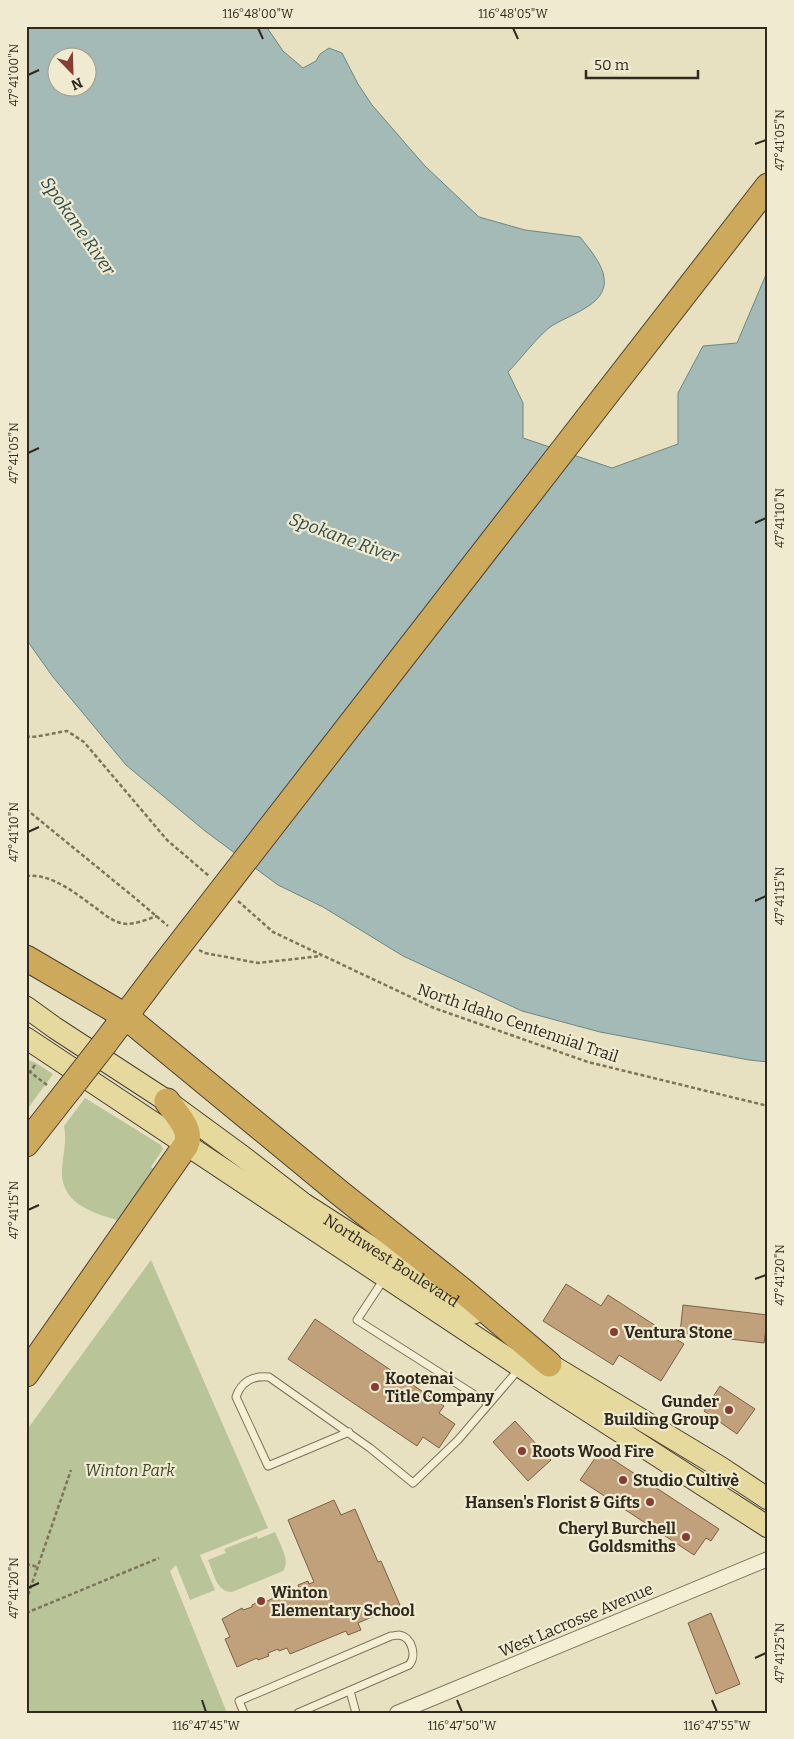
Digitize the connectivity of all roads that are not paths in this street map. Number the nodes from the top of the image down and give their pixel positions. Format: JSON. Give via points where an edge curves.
{"nodes":[{"id":1,"x":768,"y":186,"type":"edge"},
{"id":2,"x":26,"y":958,"type":"edge"},
{"id":3,"x":26,"y":1007,"type":"edge"},
{"id":4,"x":126,"y":1016,"type":"junction"},
{"id":5,"x":26,"y":1038,"type":"edge"},
{"id":6,"x":167,"y":1101,"type":"junction"},
{"id":7,"x":26,"y":1144,"type":"edge"},
{"id":8,"x":186,"y":1145,"type":"junction"},
{"id":9,"x":385,"y":1277,"type":"junction"},
{"id":10,"x":549,"y":1364,"type":"junction"},
{"id":11,"x":520,"y":1367,"type":"junction"},
{"id":12,"x":26,"y":1374,"type":"edge"},
{"id":13,"x":489,"y":1404,"type":"junction"},
{"id":14,"x":349,"y":1432,"type":"junction"},
{"id":15,"x":768,"y":1499,"type":"edge"},
{"id":16,"x":768,"y":1527,"type":"edge"},
{"id":17,"x":768,"y":1559,"type":"edge"},
{"id":18,"x":350,"y":1691,"type":"junction"},
{"id":19,"x":244,"y":1713,"type":"edge"},
{"id":20,"x":298,"y":1713,"type":"edge"},
{"id":21,"x":356,"y":1713,"type":"edge"},
{"id":22,"x":397,"y":1713,"type":"edge"}],
"edges":[{"from":1,"to":4,"type":"highway","bridge":true},
{"from":2,"to":4,"type":"highway"},
{"from":3,"to":6,"type":"main road","name":"Northwest Boulevard"},
{"from":4,"to":7,"type":"highway","bridge":true,"via":[[105,1043],[59,1087]]},
{"from":4,"to":10,"type":"highway"},
{"from":5,"to":8,"type":"main road","name":"Northwest Boulevard"},
{"from":6,"to":8,"type":"highway","via":[[186,1128]]},
{"from":6,"to":10,"type":"main road","name":"Northwest Boulevard","via":[[304,1204]]},
{"from":8,"to":9,"type":"main road","name":"Northwest Boulevard"},
{"from":8,"to":12,"type":"highway"},
{"from":9,"to":11,"type":"main road","name":"Northwest Boulevard"},
{"from":9,"to":13,"type":"lane","via":[[357,1320]]},
{"from":10,"to":15,"type":"main road","name":"Northwest Boulevard"},
{"from":11,"to":13,"type":"lane"},
{"from":11,"to":16,"type":"main road","name":"Northwest Boulevard"},
{"from":13,"to":14,"type":"lane","via":[[458,1440],[413,1482]]},
{"from":14,"to":14,"type":"lane","via":[[269,1377],[263,1376],[239,1387],[236,1397],[268,1466]]},
{"from":17,"to":22,"type":"street","name":"West Lacrosse Avenue"},
{"from":18,"to":19,"type":"lane","via":[[414,1660],[408,1639],[400,1635],[391,1636],[239,1701]]},
{"from":18,"to":20,"type":"lane"},
{"from":18,"to":21,"type":"lane"}]}
